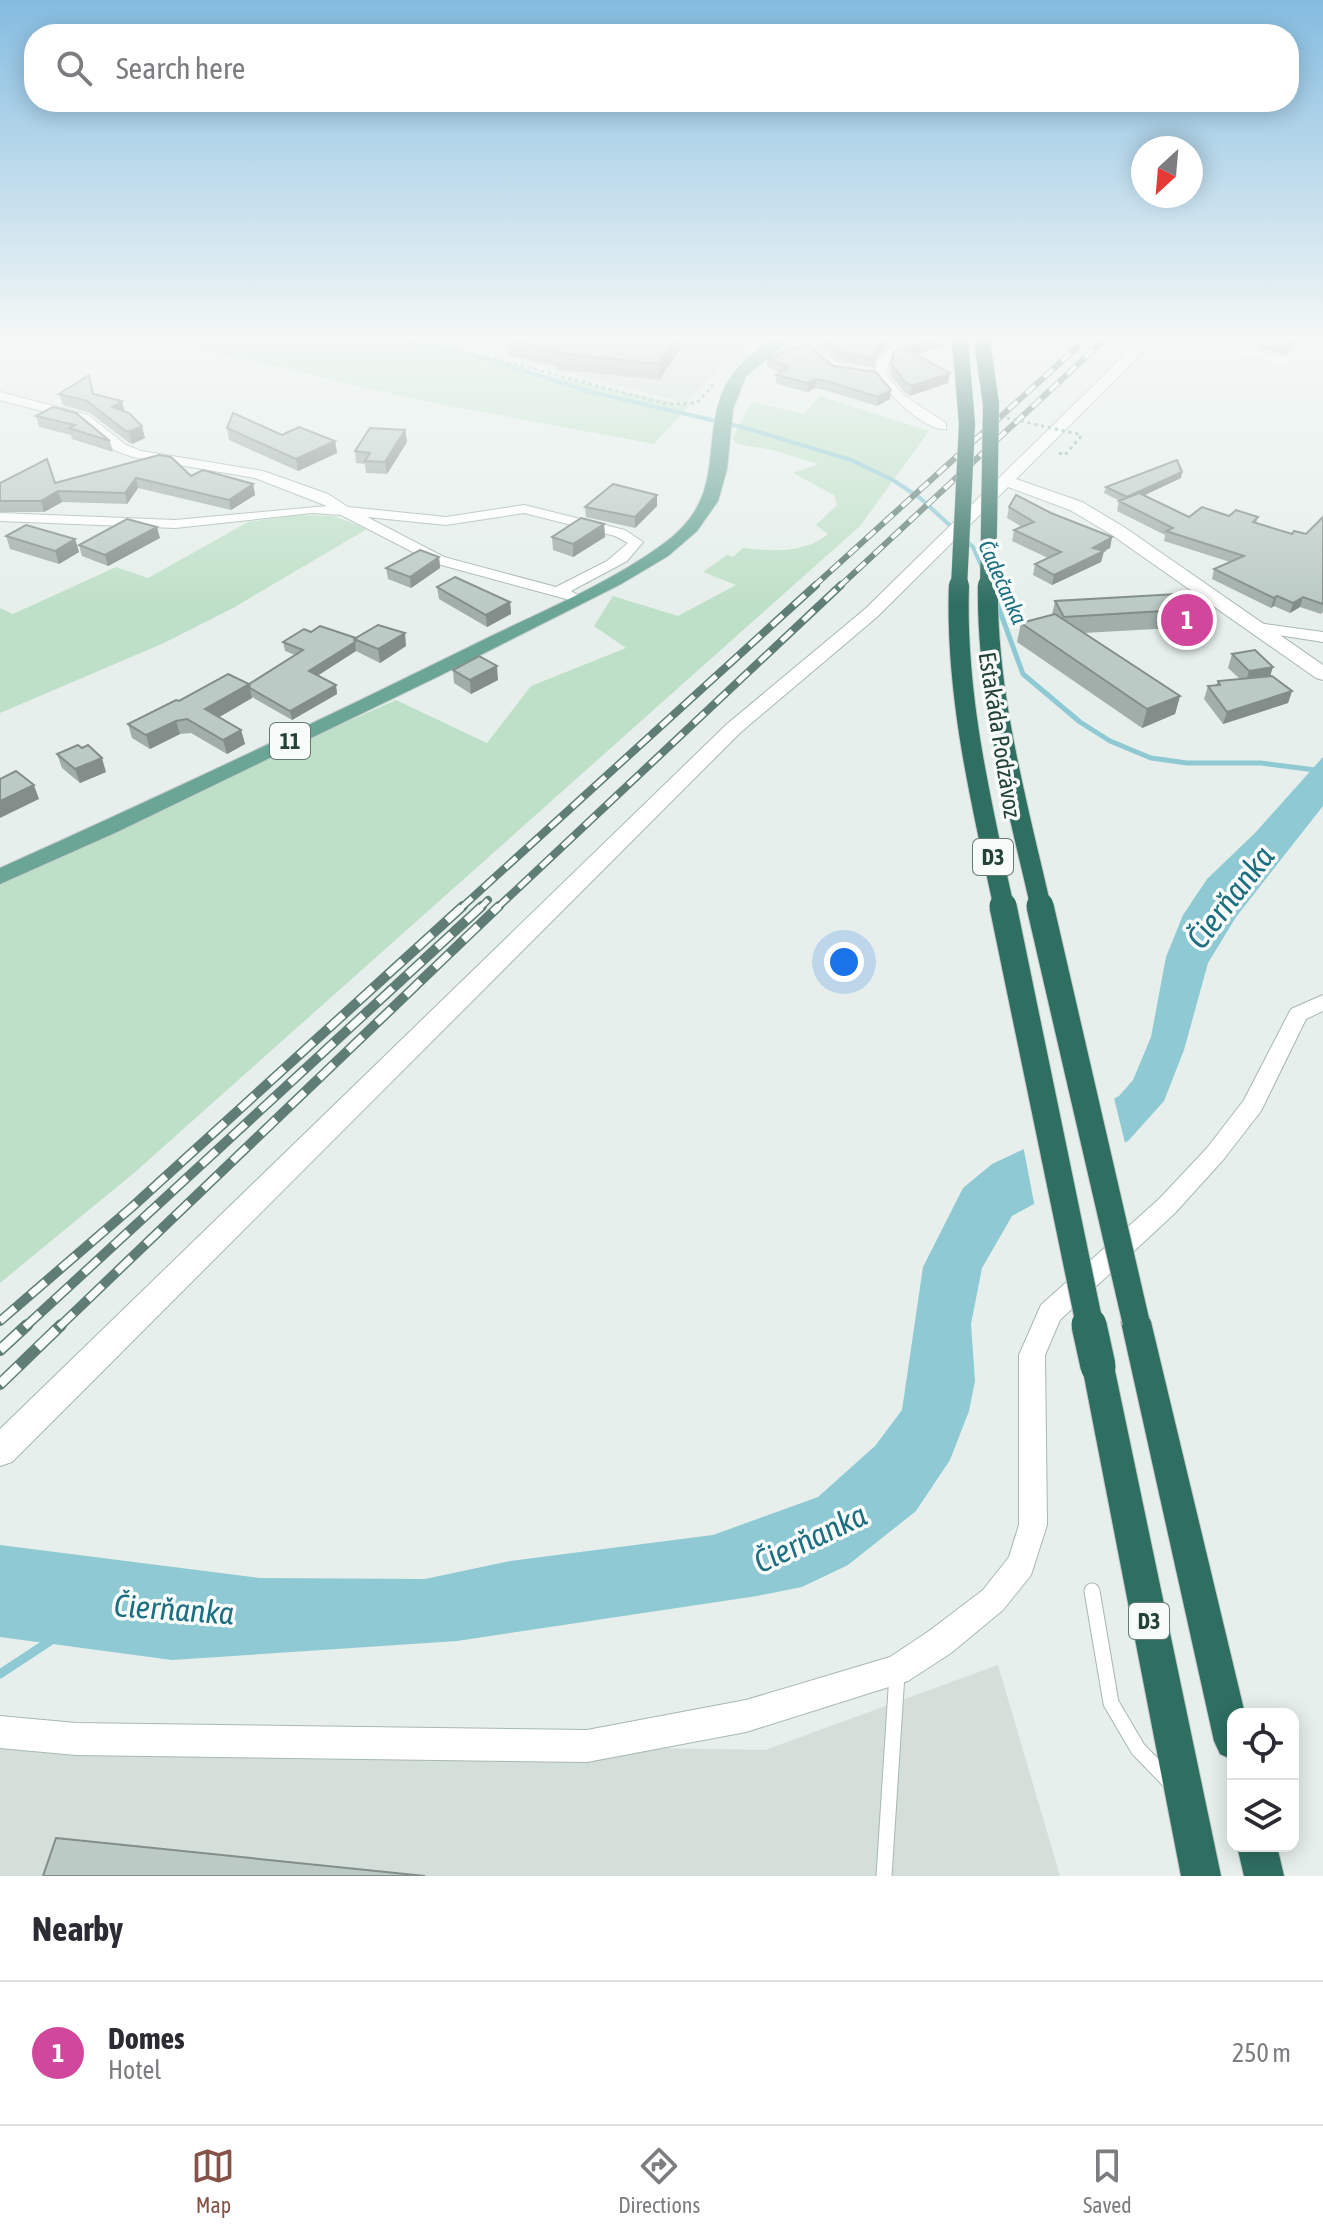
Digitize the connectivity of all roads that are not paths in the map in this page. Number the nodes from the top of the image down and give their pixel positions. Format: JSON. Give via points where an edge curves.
{"nodes":[{"id":1,"x":97,"y":429,"type":"edge"},
{"id":2,"x":721,"y":429,"type":"edge"},
{"id":3,"x":967,"y":429,"type":"edge"},
{"id":4,"x":991,"y":429,"type":"edge"},
{"id":5,"x":1058,"y":429,"type":"edge"},
{"id":6,"x":1005,"y":481,"type":"junction"},
{"id":7,"x":300,"y":491,"type":"junction"},
{"id":8,"x":287,"y":511,"type":"junction"},
{"id":9,"x":344,"y":511,"type":"junction"},
{"id":10,"x":0,"y":517,"type":"edge"},
{"id":11,"x":569,"y":595,"type":"junction"},
{"id":12,"x":1258,"y":628,"type":"junction"},
{"id":13,"x":1323,"y":637,"type":"edge"},
{"id":14,"x":1323,"y":674,"type":"edge"},
{"id":15,"x":0,"y":877,"type":"edge"},
{"id":16,"x":1323,"y":1002,"type":"edge"},
{"id":17,"x":0,"y":1451,"type":"edge"},
{"id":18,"x":1092,"y":1591,"type":"dead end"},
{"id":19,"x":897,"y":1670,"type":"junction"},
{"id":20,"x":1227,"y":1715,"type":"edge"},
{"id":21,"x":0,"y":1732,"type":"edge"},
{"id":22,"x":1184,"y":1796,"type":"junction"},
{"id":23,"x":1258,"y":1852,"type":"edge"},
{"id":24,"x":884,"y":1876,"type":"edge"},
{"id":25,"x":1201,"y":1876,"type":"edge"},
{"id":26,"x":1264,"y":1876,"type":"edge"}],
"edges":[{"from":1,"to":7,"type":"street","via":[[138,454],[258,474]]},
{"from":2,"to":11,"type":"main road","number":"11","via":[[713,494],[691,528],[645,563]]},
{"from":3,"to":22,"type":"highway","name":"Estakáda Podzávoz","number":"D3","bridge":true,"via":[[957,611],[961,674],[989,838]]},
{"from":4,"to":20,"type":"highway","name":"Estakáda Podzávoz","number":"D3","bridge":true,"via":[[987,617],[993,678],[1025,839]]},
{"from":5,"to":6,"type":"street"},
{"from":6,"to":12,"type":"street","via":[[1096,518]]},
{"from":6,"to":17,"type":"street","bridge":true,"via":[[871,613],[734,728]]},
{"from":7,"to":8,"type":"street"},
{"from":7,"to":9,"type":"street","via":[[323,497]]},
{"from":8,"to":9,"type":"street"},
{"from":8,"to":10,"type":"street","via":[[175,524]]},
{"from":9,"to":11,"type":"street","via":[[439,560]]},
{"from":9,"to":11,"type":"street","via":[[446,521],[524,509],[620,533],[636,542]]},
{"from":11,"to":15,"type":"main road","number":"11","via":[[144,812]]},
{"from":12,"to":13,"type":"street"},
{"from":12,"to":14,"type":"street"},
{"from":16,"to":19,"type":"street","via":[[1298,1014],[1253,1105],[1215,1154],[1167,1206],[1050,1313],[1032,1355],[1033,1525],[1021,1565],[993,1600]]},
{"from":18,"to":22,"type":"lane","via":[[1111,1703],[1138,1749]]},
{"from":19,"to":21,"type":"street","via":[[746,1716],[587,1746],[76,1739]]},
{"from":19,"to":24,"type":"lane"},
{"from":22,"to":25,"type":"highway","number":"D3"},
{"from":23,"to":26,"type":"highway"}]}
